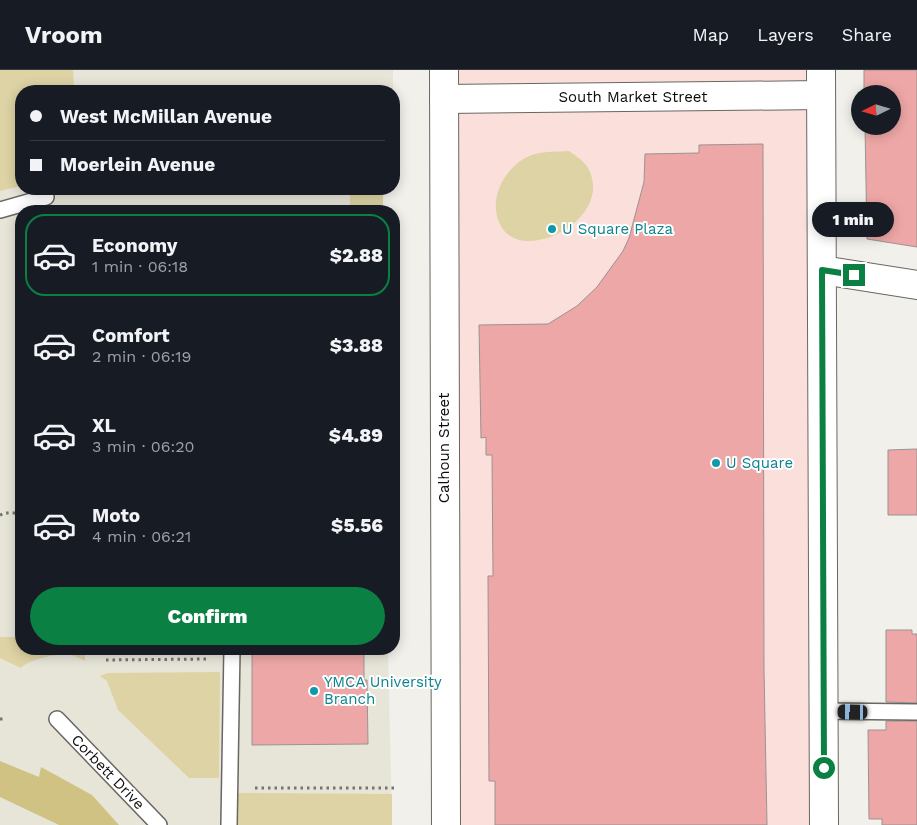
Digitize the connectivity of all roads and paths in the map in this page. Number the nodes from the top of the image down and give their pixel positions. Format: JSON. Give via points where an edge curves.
{"nodes":[{"id":1,"x":444,"y":70,"type":"edge"},
{"id":2,"x":821,"y":83,"type":"edge"},
{"id":3,"x":444,"y":98,"type":"junction"},
{"id":4,"x":46,"y":197,"type":"dead end"},
{"id":5,"x":18,"y":205,"type":"edge"},
{"id":6,"x":15,"y":206,"type":"edge"},
{"id":7,"x":0,"y":210,"type":"edge"},
{"id":8,"x":822,"y":270,"type":"junction"},
{"id":9,"x":917,"y":285,"type":"edge"},
{"id":10,"x":15,"y":512,"type":"edge"},
{"id":11,"x":0,"y":515,"type":"edge"},
{"id":12,"x":211,"y":655,"type":"edge"},
{"id":13,"x":232,"y":655,"type":"edge"},
{"id":14,"x":106,"y":660,"type":"dead end"},
{"id":15,"x":824,"y":711,"type":"junction"},
{"id":16,"x":917,"y":712,"type":"edge"},
{"id":17,"x":0,"y":719,"type":"edge"},
{"id":18,"x":57,"y":719,"type":"dead end"},
{"id":19,"x":6,"y":720,"type":"dead end"},
{"id":20,"x":229,"y":787,"type":"junction"},
{"id":21,"x":398,"y":788,"type":"dead end"},
{"id":22,"x":159,"y":825,"type":"edge"},
{"id":23,"x":229,"y":825,"type":"edge"},
{"id":24,"x":446,"y":825,"type":"edge"},
{"id":25,"x":824,"y":825,"type":"edge"}],
"edges":[{"from":1,"to":3,"type":"main road","name":"Calhoun Street"},
{"from":2,"to":3,"type":"main road","name":"South Market Street"},
{"from":2,"to":8,"type":"main road"},
{"from":3,"to":24,"type":"main road","name":"Calhoun Street"},
{"from":4,"to":5,"type":"lane"},
{"from":6,"to":7,"type":"lane"},
{"from":8,"to":9,"type":"main road"},
{"from":8,"to":15,"type":"main road"},
{"from":10,"to":11,"type":"path"},
{"from":12,"to":14,"type":"path"},
{"from":13,"to":20,"type":"lane"},
{"from":15,"to":16,"type":"lane"},
{"from":15,"to":25,"type":"main road"},
{"from":17,"to":19,"type":"path"},
{"from":18,"to":22,"type":"lane","name":"Corbett Drive"},
{"from":20,"to":21,"type":"path"},
{"from":20,"to":23,"type":"lane"}]}
